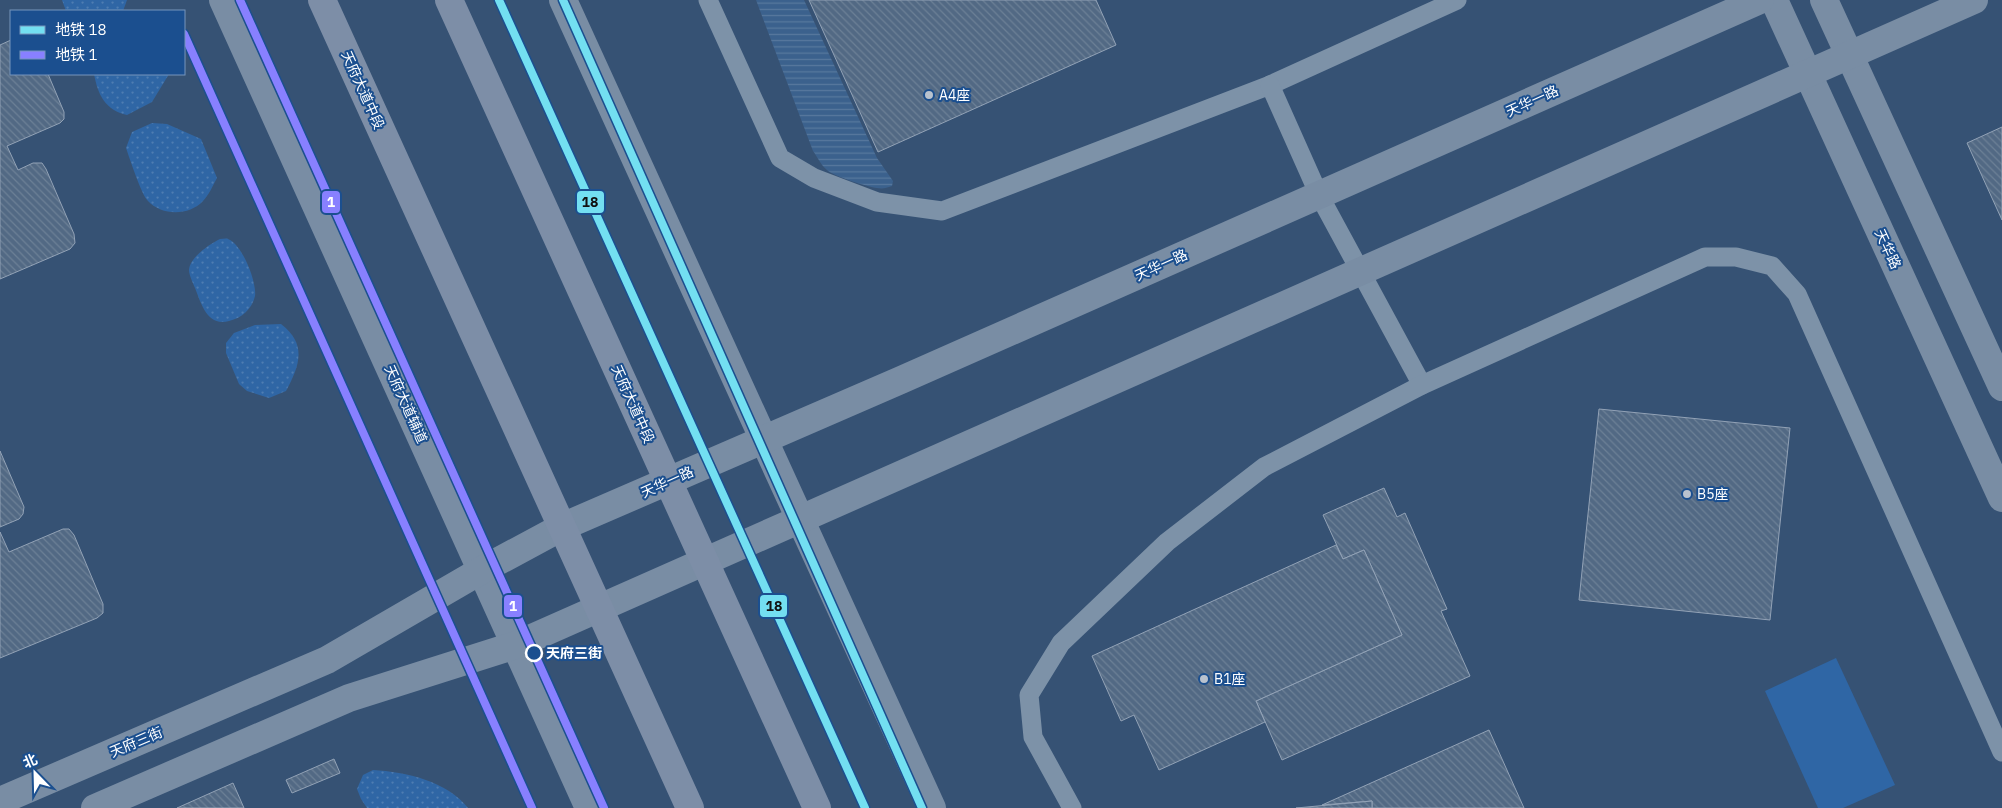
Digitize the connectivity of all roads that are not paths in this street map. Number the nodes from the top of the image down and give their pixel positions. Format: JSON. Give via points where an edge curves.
{"nodes":[{"id":1,"x":223,"y":0,"type":"edge"},
{"id":2,"x":322,"y":0,"type":"edge"},
{"id":3,"x":449,"y":0,"type":"edge"},
{"id":4,"x":563,"y":0,"type":"edge"},
{"id":5,"x":708,"y":0,"type":"edge"},
{"id":6,"x":1457,"y":0,"type":"edge"},
{"id":7,"x":1760,"y":0,"type":"edge"},
{"id":8,"x":1774,"y":0,"type":"edge"},
{"id":9,"x":1824,"y":0,"type":"edge"},
{"id":10,"x":1974,"y":0,"type":"edge"},
{"id":11,"x":1849,"y":56,"type":"junction"},
{"id":12,"x":1807,"y":74,"type":"junction"},
{"id":13,"x":1270,"y":85,"type":"junction"},
{"id":14,"x":1320,"y":195,"type":"junction"},
{"id":15,"x":1362,"y":272,"type":"junction"},
{"id":16,"x":1422,"y":385,"type":"junction"},
{"id":17,"x":2002,"y":387,"type":"edge"},
{"id":18,"x":764,"y":439,"type":"junction"},
{"id":19,"x":668,"y":482,"type":"junction"},
{"id":20,"x":2002,"y":498,"type":"edge"},
{"id":21,"x":801,"y":520,"type":"junction"},
{"id":22,"x":562,"y":527,"type":"junction"},
{"id":23,"x":706,"y":562,"type":"junction"},
{"id":24,"x":482,"y":570,"type":"junction"},
{"id":25,"x":599,"y":609,"type":"junction"},
{"id":26,"x":516,"y":645,"type":"junction"},
{"id":27,"x":2002,"y":752,"type":"edge"},
{"id":28,"x":0,"y":801,"type":"edge"},
{"id":29,"x":95,"y":808,"type":"edge"},
{"id":30,"x":590,"y":808,"type":"edge"},
{"id":31,"x":690,"y":808,"type":"edge"},
{"id":32,"x":817,"y":808,"type":"edge"},
{"id":33,"x":932,"y":808,"type":"edge"},
{"id":34,"x":1072,"y":808,"type":"edge"}],
"edges":[{"from":1,"to":24,"type":"street","name":"天府大道辅道"},
{"from":2,"to":22,"type":"main road","name":"天府大道中段"},
{"from":3,"to":19,"type":"main road","name":"天府大道中段"},
{"from":4,"to":18,"type":"street"},
{"from":5,"to":13,"type":"lane","via":[[780,158],[814,178],[877,202],[942,211]]},
{"from":6,"to":13,"type":"lane"},
{"from":7,"to":14,"type":"street","name":"天华一路"},
{"from":8,"to":12,"type":"street","name":"天华路"},
{"from":9,"to":11,"type":"street"},
{"from":10,"to":11,"type":"street"},
{"from":11,"to":12,"type":"street"},
{"from":11,"to":17,"type":"street"},
{"from":12,"to":15,"type":"street"},
{"from":12,"to":20,"type":"street","name":"天华路"},
{"from":13,"to":14,"type":"lane"},
{"from":14,"to":15,"type":"lane"},
{"from":14,"to":18,"type":"street","name":"天华一路"},
{"from":15,"to":16,"type":"lane"},
{"from":15,"to":21,"type":"street"},
{"from":16,"to":27,"type":"lane","via":[[1705,257],[1736,257],[1772,266],[1797,294]]},
{"from":16,"to":34,"type":"lane","via":[[1264,467],[1167,542],[1062,643],[1029,695],[1033,737]]},
{"from":18,"to":19,"type":"street","name":"天华一路"},
{"from":18,"to":21,"type":"street"},
{"from":19,"to":22,"type":"street","name":"天华一路"},
{"from":19,"to":23,"type":"main road","name":"天府大道中段"},
{"from":21,"to":23,"type":"street"},
{"from":21,"to":33,"type":"street"},
{"from":22,"to":24,"type":"street","name":"天府三街"},
{"from":22,"to":25,"type":"main road","name":"天府大道中段"},
{"from":23,"to":25,"type":"street"},
{"from":23,"to":32,"type":"main road","name":"天府大道中段"},
{"from":24,"to":26,"type":"street","name":"天府大道辅道"},
{"from":24,"to":28,"type":"street","name":"天府三街","via":[[327,660]]},
{"from":25,"to":26,"type":"street"},
{"from":25,"to":31,"type":"main road","name":"天府大道中段"},
{"from":26,"to":29,"type":"street","via":[[349,698]]},
{"from":26,"to":30,"type":"street","name":"天府大道辅道"}]}
